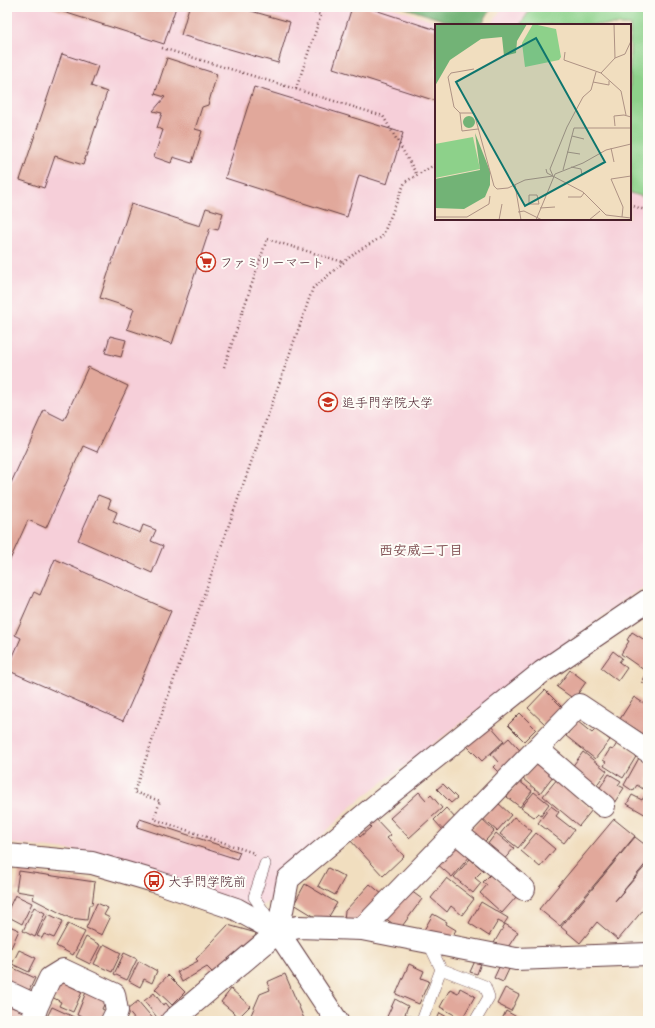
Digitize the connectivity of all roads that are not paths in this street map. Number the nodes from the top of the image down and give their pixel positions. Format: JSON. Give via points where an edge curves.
{"nodes":[{"id":1,"x":648,"y":600,"type":"edge"},
{"id":2,"x":537,"y":748,"type":"junction"},
{"id":3,"x":648,"y":751,"type":"edge"},
{"id":4,"x":604,"y":806,"type":"dead end"},
{"id":5,"x":456,"y":832,"type":"junction"},
{"id":6,"x":8,"y":857,"type":"edge"},
{"id":7,"x":265,"y":864,"type":"dead end"},
{"id":8,"x":524,"y":889,"type":"dead end"},
{"id":9,"x":362,"y":929,"type":"junction"},
{"id":10,"x":278,"y":932,"type":"junction"},
{"id":11,"x":427,"y":942,"type":"junction"},
{"id":12,"x":648,"y":954,"type":"edge"},
{"id":13,"x":440,"y":969,"type":"junction"},
{"id":14,"x":7,"y":992,"type":"edge"},
{"id":15,"x":35,"y":1014,"type":"edge"},
{"id":16,"x":112,"y":1021,"type":"edge"},
{"id":17,"x":172,"y":1021,"type":"edge"},
{"id":18,"x":336,"y":1021,"type":"edge"},
{"id":19,"x":422,"y":1021,"type":"edge"},
{"id":20,"x":475,"y":1021,"type":"edge"}],
"edges":[{"from":1,"to":10,"type":"street","via":[[542,672],[288,879]]},
{"from":2,"to":3,"type":"street","via":[[579,705]]},
{"from":2,"to":4,"type":"street"},
{"from":2,"to":5,"type":"street"},
{"from":5,"to":8,"type":"street"},
{"from":5,"to":9,"type":"street"},
{"from":6,"to":10,"type":"street","via":[[92,863],[236,909]]},
{"from":7,"to":10,"type":"lane","via":[[254,897]]},
{"from":9,"to":10,"type":"street","via":[[298,927]]},
{"from":9,"to":11,"type":"street"},
{"from":10,"to":17,"type":"street"},
{"from":10,"to":18,"type":"street"},
{"from":11,"to":12,"type":"street","via":[[516,958]]},
{"from":11,"to":13,"type":"lane"},
{"from":13,"to":19,"type":"lane"},
{"from":13,"to":20,"type":"lane","via":[[485,986],[489,997]]},
{"from":14,"to":15,"type":"street"},
{"from":15,"to":16,"type":"street","via":[[50,978],[63,970],[114,994],[117,1011]]}]}
